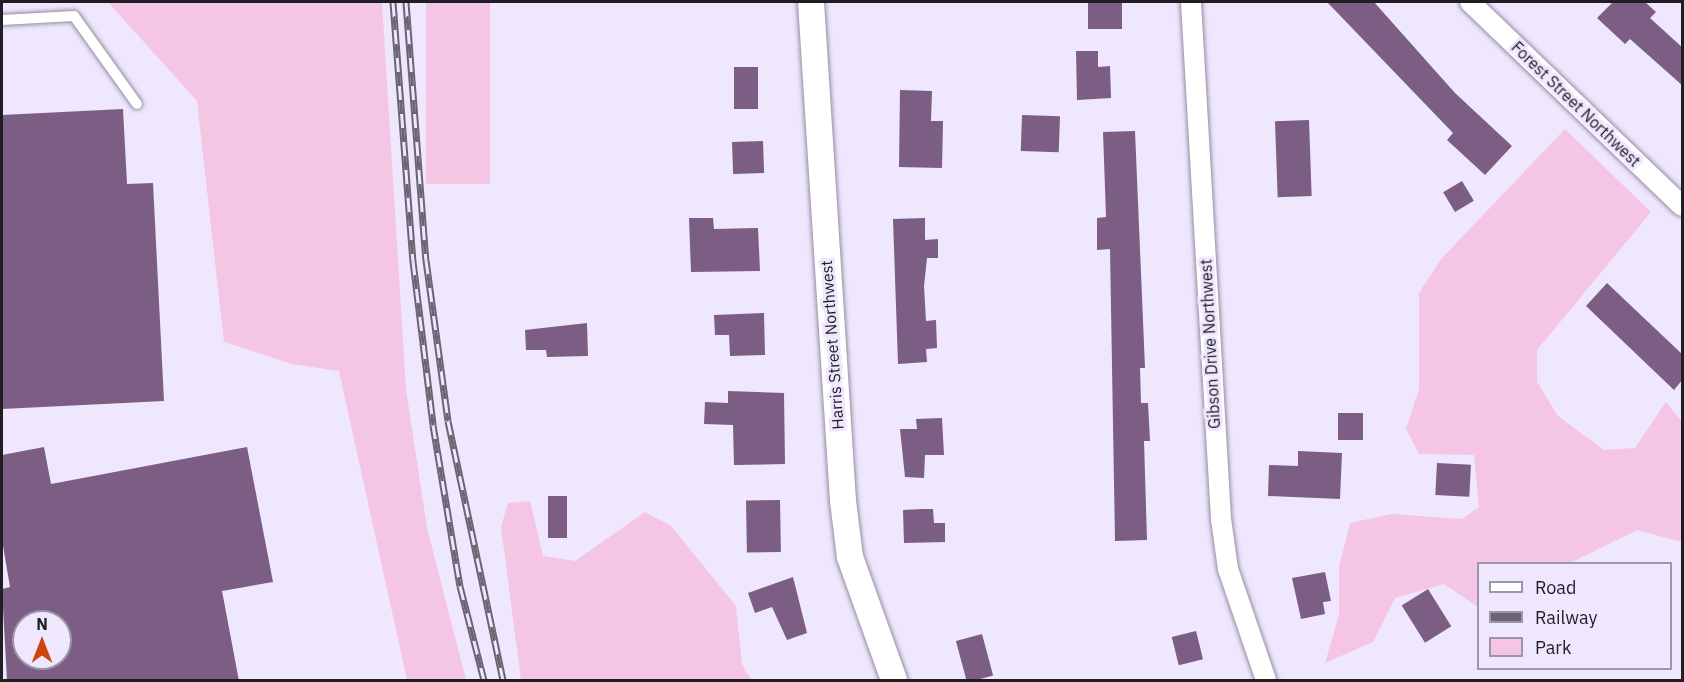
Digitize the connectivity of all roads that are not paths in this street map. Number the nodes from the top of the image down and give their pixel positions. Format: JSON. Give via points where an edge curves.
{"nodes":[{"id":1,"x":811,"y":2,"type":"edge"},
{"id":2,"x":1191,"y":2,"type":"edge"},
{"id":3,"x":1470,"y":2,"type":"edge"},
{"id":4,"x":2,"y":20,"type":"edge"},
{"id":5,"x":137,"y":104,"type":"dead end"},
{"id":6,"x":1683,"y":206,"type":"edge"},
{"id":7,"x":894,"y":681,"type":"edge"},
{"id":8,"x":1266,"y":681,"type":"edge"}],
"edges":[{"from":1,"to":7,"type":"street","name":"Harris Street Northwest","via":[[843,501],[850,557]]},
{"from":2,"to":8,"type":"street","name":"Gibson Drive Northwest","via":[[1221,519],[1228,569]]},
{"from":3,"to":6,"type":"street","name":"Forest Street Northwest"},
{"from":4,"to":5,"type":"lane","via":[[74,16]]}]}
